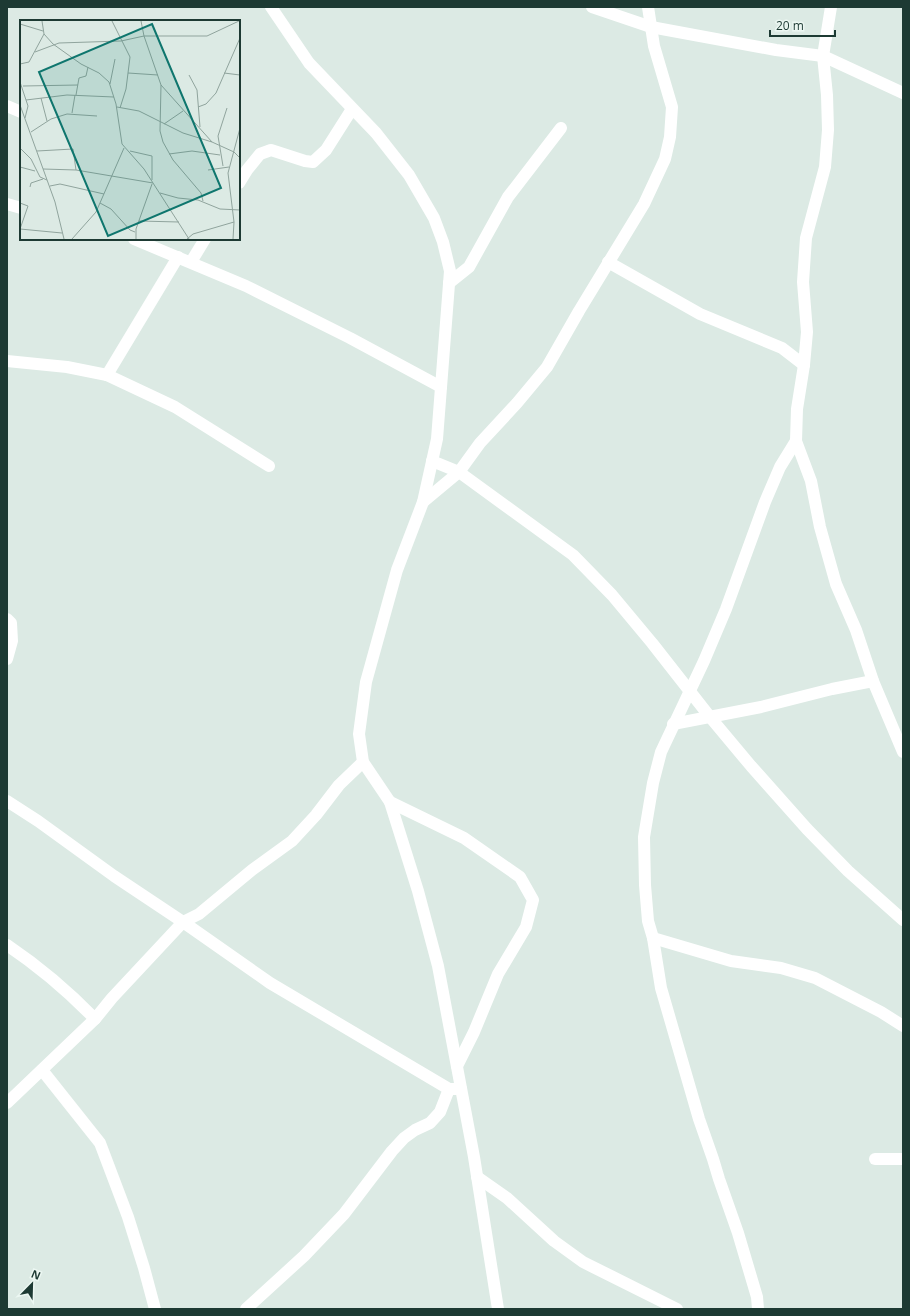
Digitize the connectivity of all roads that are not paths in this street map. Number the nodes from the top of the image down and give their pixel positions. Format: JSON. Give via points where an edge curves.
{"nodes":[{"id":1,"x":271,"y":7,"type":"edge"},
{"id":2,"x":592,"y":7,"type":"edge"},
{"id":3,"x":648,"y":7,"type":"edge"},
{"id":4,"x":831,"y":7,"type":"edge"},
{"id":5,"x":651,"y":27,"type":"junction"},
{"id":6,"x":823,"y":56,"type":"junction"},
{"id":7,"x":903,"y":93,"type":"edge"},
{"id":8,"x":7,"y":106,"type":"edge"},
{"id":9,"x":352,"y":109,"type":"junction"},
{"id":10,"x":20,"y":112,"type":"edge"},
{"id":11,"x":561,"y":128,"type":"dead end"},
{"id":12,"x":240,"y":182,"type":"edge"},
{"id":13,"x":7,"y":204,"type":"edge"},
{"id":14,"x":20,"y":208,"type":"edge"},
{"id":15,"x":136,"y":240,"type":"edge"},
{"id":16,"x":204,"y":240,"type":"edge"},
{"id":17,"x":178,"y":257,"type":"junction"},
{"id":18,"x":191,"y":262,"type":"junction"},
{"id":19,"x":608,"y":262,"type":"junction"},
{"id":20,"x":449,"y":284,"type":"junction"},
{"id":21,"x":7,"y":361,"type":"edge"},
{"id":22,"x":804,"y":365,"type":"junction"},
{"id":23,"x":106,"y":375,"type":"junction"},
{"id":24,"x":441,"y":387,"type":"junction"},
{"id":25,"x":796,"y":440,"type":"junction"},
{"id":26,"x":432,"y":461,"type":"junction"},
{"id":27,"x":268,"y":466,"type":"dead end"},
{"id":28,"x":459,"y":472,"type":"junction"},
{"id":29,"x":423,"y":502,"type":"junction"},
{"id":30,"x":7,"y":619,"type":"edge"},
{"id":31,"x":7,"y":659,"type":"edge"},
{"id":32,"x":873,"y":681,"type":"junction"},
{"id":33,"x":690,"y":690,"type":"junction"},
{"id":34,"x":710,"y":717,"type":"junction"},
{"id":35,"x":673,"y":724,"type":"junction"},
{"id":36,"x":903,"y":752,"type":"edge"},
{"id":37,"x":363,"y":762,"type":"junction"},
{"id":38,"x":7,"y":801,"type":"edge"},
{"id":39,"x":390,"y":802,"type":"junction"},
{"id":40,"x":903,"y":920,"type":"edge"},
{"id":41,"x":183,"y":922,"type":"junction"},
{"id":42,"x":653,"y":938,"type":"junction"},
{"id":43,"x":7,"y":945,"type":"edge"},
{"id":44,"x":95,"y":1019,"type":"junction"},
{"id":45,"x":903,"y":1026,"type":"edge"},
{"id":46,"x":457,"y":1066,"type":"junction"},
{"id":47,"x":42,"y":1070,"type":"junction"},
{"id":48,"x":461,"y":1089,"type":"junction"},
{"id":49,"x":449,"y":1090,"type":"junction"},
{"id":50,"x":7,"y":1103,"type":"edge"},
{"id":51,"x":875,"y":1159,"type":"dead end"},
{"id":52,"x":903,"y":1159,"type":"edge"},
{"id":53,"x":477,"y":1177,"type":"junction"},
{"id":54,"x":252,"y":1307,"type":"edge"},
{"id":55,"x":155,"y":1309,"type":"edge"},
{"id":56,"x":498,"y":1309,"type":"edge"},
{"id":57,"x":677,"y":1309,"type":"edge"},
{"id":58,"x":758,"y":1309,"type":"edge"}],
"edges":[{"from":1,"to":9,"type":"street","via":[[309,63]]},
{"from":2,"to":5,"type":"street"},
{"from":3,"to":5,"type":"street"},
{"from":4,"to":6,"type":"street"},
{"from":5,"to":6,"type":"street"},
{"from":5,"to":19,"type":"street","via":[[672,107],[670,137],[665,159],[644,204]]},
{"from":6,"to":7,"type":"street"},
{"from":6,"to":22,"type":"street","via":[[828,130],[825,167],[806,238],[803,282],[807,332]]},
{"from":8,"to":10,"type":"street"},
{"from":9,"to":12,"type":"street","via":[[326,150],[313,162],[271,150],[260,154]]},
{"from":9,"to":20,"type":"street","via":[[376,133],[409,175],[434,218],[450,271]]},
{"from":11,"to":20,"type":"street","via":[[508,197],[469,267]]},
{"from":13,"to":14,"type":"street"},
{"from":15,"to":17,"type":"street"},
{"from":16,"to":18,"type":"street"},
{"from":17,"to":18,"type":"street"},
{"from":17,"to":23,"type":"street"},
{"from":18,"to":24,"type":"street","via":[[246,286]]},
{"from":19,"to":22,"type":"street","via":[[700,314],[782,348]]},
{"from":19,"to":28,"type":"street","via":[[547,367],[480,443]]},
{"from":20,"to":24,"type":"street"},
{"from":21,"to":23,"type":"street","via":[[67,367]]},
{"from":22,"to":25,"type":"street","via":[[797,409]]},
{"from":23,"to":27,"type":"street","via":[[175,407]]},
{"from":24,"to":26,"type":"street","via":[[437,439]]},
{"from":25,"to":32,"type":"street","via":[[811,481],[820,528],[836,584],[856,630]]},
{"from":25,"to":33,"type":"street","via":[[780,467],[768,495],[726,609]]},
{"from":26,"to":28,"type":"street"},
{"from":26,"to":29,"type":"street"},
{"from":28,"to":29,"type":"street"},
{"from":28,"to":33,"type":"street","via":[[573,555],[612,595]]},
{"from":29,"to":37,"type":"street","via":[[397,570],[366,682],[360,734]]},
{"from":30,"to":31,"type":"street","via":[[11,623],[12,641]]},
{"from":32,"to":34,"type":"street"},
{"from":32,"to":36,"type":"street"},
{"from":33,"to":34,"type":"street"},
{"from":33,"to":35,"type":"street"},
{"from":34,"to":35,"type":"street"},
{"from":34,"to":40,"type":"street","via":[[807,829],[848,871]]},
{"from":35,"to":42,"type":"street","via":[[659,758],[644,837],[648,921]]},
{"from":37,"to":39,"type":"street"},
{"from":37,"to":41,"type":"street","via":[[292,841],[199,914]]},
{"from":38,"to":41,"type":"street"},
{"from":39,"to":46,"type":"street","via":[[438,966]]},
{"from":39,"to":46,"type":"street","via":[[464,838],[520,877],[533,900],[526,927],[498,974]]},
{"from":41,"to":44,"type":"street"},
{"from":41,"to":49,"type":"street","via":[[270,983]]},
{"from":42,"to":45,"type":"street","via":[[731,961],[781,968],[815,978]]},
{"from":42,"to":58,"type":"street","via":[[660,988],[699,1119],[738,1233],[757,1297]]},
{"from":43,"to":44,"type":"street","via":[[33,962],[70,993]]},
{"from":44,"to":47,"type":"street"},
{"from":46,"to":48,"type":"street"},
{"from":47,"to":50,"type":"street"},
{"from":47,"to":55,"type":"street","via":[[100,1143],[128,1217]]},
{"from":48,"to":49,"type":"street"},
{"from":48,"to":53,"type":"street"},
{"from":49,"to":54,"type":"street","via":[[440,1112],[430,1123],[404,1138],[344,1214]]},
{"from":51,"to":52,"type":"street"},
{"from":53,"to":56,"type":"street"},
{"from":53,"to":57,"type":"street","via":[[507,1198],[554,1241],[582,1262]]}]}
